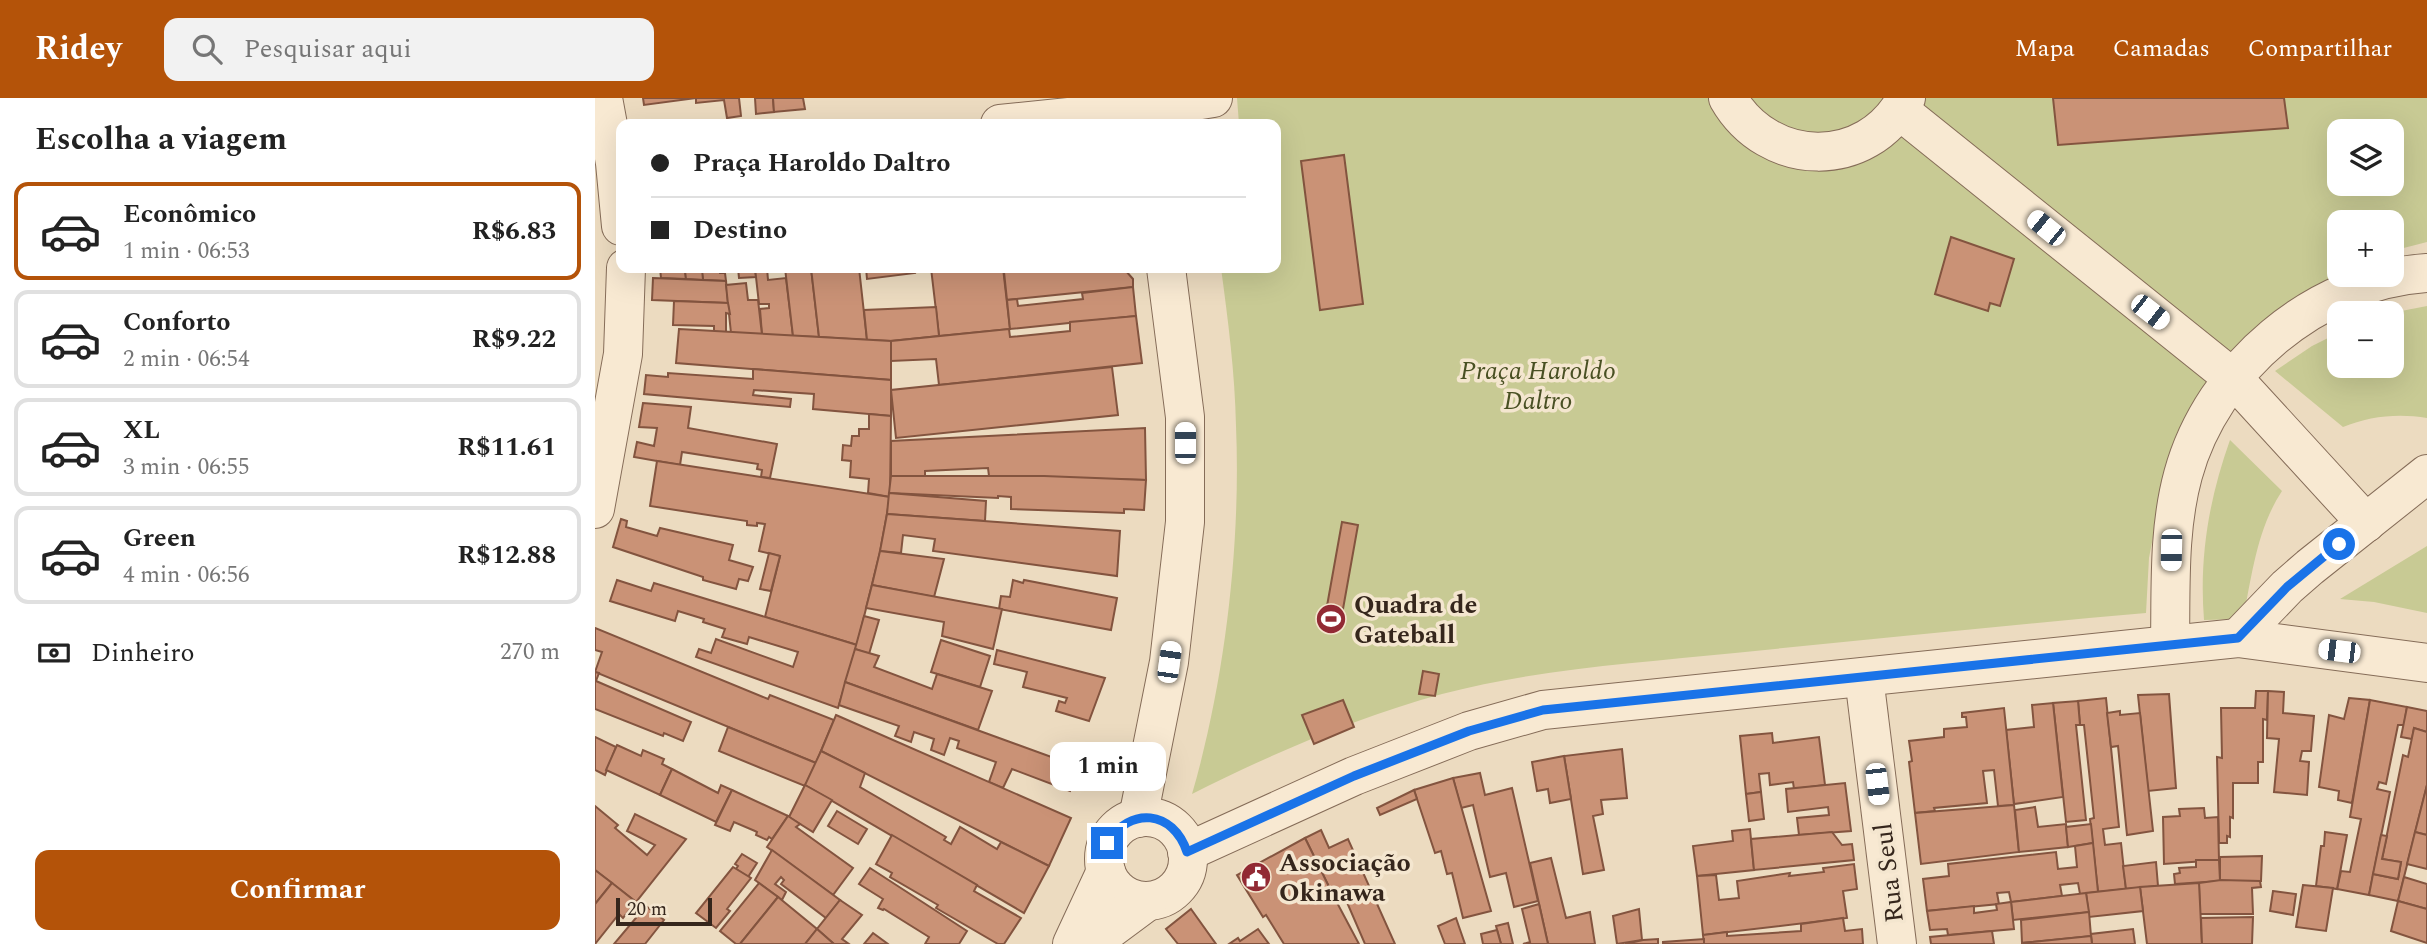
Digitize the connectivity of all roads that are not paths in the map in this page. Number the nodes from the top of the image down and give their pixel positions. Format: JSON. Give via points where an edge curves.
{"nodes":[{"id":1,"x":603,"y":98,"type":"edge"},
{"id":2,"x":1213,"y":98,"type":"edge"},
{"id":3,"x":1728,"y":98,"type":"edge"},
{"id":4,"x":1903,"y":104,"type":"edge"},
{"id":5,"x":1147,"y":110,"type":"edge"},
{"id":6,"x":1052,"y":119,"type":"edge"},
{"id":7,"x":610,"y":164,"type":"edge"},
{"id":8,"x":616,"y":198,"type":"edge"},
{"id":9,"x":626,"y":273,"type":"edge"},
{"id":10,"x":1167,"y":273,"type":"edge"},
{"id":11,"x":2427,"y":273,"type":"edge"},
{"id":12,"x":2234,"y":379,"type":"junction"},
{"id":13,"x":2427,"y":474,"type":"edge"},
{"id":14,"x":595,"y":509,"type":"edge"},
{"id":15,"x":2366,"y":523,"type":"junction"},
{"id":16,"x":2238,"y":638,"type":"junction"},
{"id":17,"x":2169,"y":645,"type":"junction"},
{"id":18,"x":2427,"y":663,"type":"edge"},
{"id":19,"x":1864,"y":677,"type":"junction"},
{"id":20,"x":1138,"y":818,"type":"junction"},
{"id":21,"x":1187,"y":852,"type":"junction"},
{"id":22,"x":1106,"y":871,"type":"junction"},
{"id":23,"x":1148,"y":901,"type":"junction"},
{"id":24,"x":1072,"y":944,"type":"edge"},
{"id":25,"x":1090,"y":944,"type":"edge"},
{"id":26,"x":1897,"y":944,"type":"edge"}],
"edges":[{"from":1,"to":7,"type":"street"},
{"from":2,"to":5,"type":"street"},
{"from":3,"to":4,"type":"street","via":[[1759,135],[1788,148],[1818,153],[1849,147],[1877,132]]},
{"from":4,"to":12,"type":"street"},
{"from":5,"to":6,"type":"street"},
{"from":7,"to":8,"type":"street"},
{"from":9,"to":14,"type":"street","via":[[623,354]]},
{"from":10,"to":20,"type":"street","via":[[1185,417],[1185,522],[1169,662]]},
{"from":11,"to":12,"type":"street","via":[[2372,283],[2317,305],[2261,348]]},
{"from":12,"to":15,"type":"street"},
{"from":12,"to":17,"type":"street","via":[[2211,407],[2183,474],[2171,550]]},
{"from":13,"to":15,"type":"street"},
{"from":15,"to":16,"type":"street","via":[[2287,587]]},
{"from":16,"to":17,"type":"street"},
{"from":16,"to":18,"type":"street"},
{"from":17,"to":19,"type":"street"},
{"from":19,"to":21,"type":"street","via":[[1543,710],[1469,731],[1354,776]]},
{"from":19,"to":26,"type":"street","name":"Rua Seul"},
{"from":20,"to":21,"type":"street","via":[[1152,818],[1175,829]]},
{"from":20,"to":22,"type":"street","via":[[1125,823],[1107,843]]},
{"from":21,"to":23,"type":"street","via":[[1183,880],[1174,891]]},
{"from":22,"to":23,"type":"street","via":[[1122,893]]},
{"from":22,"to":24,"type":"street"},
{"from":23,"to":25,"type":"street"}]}
